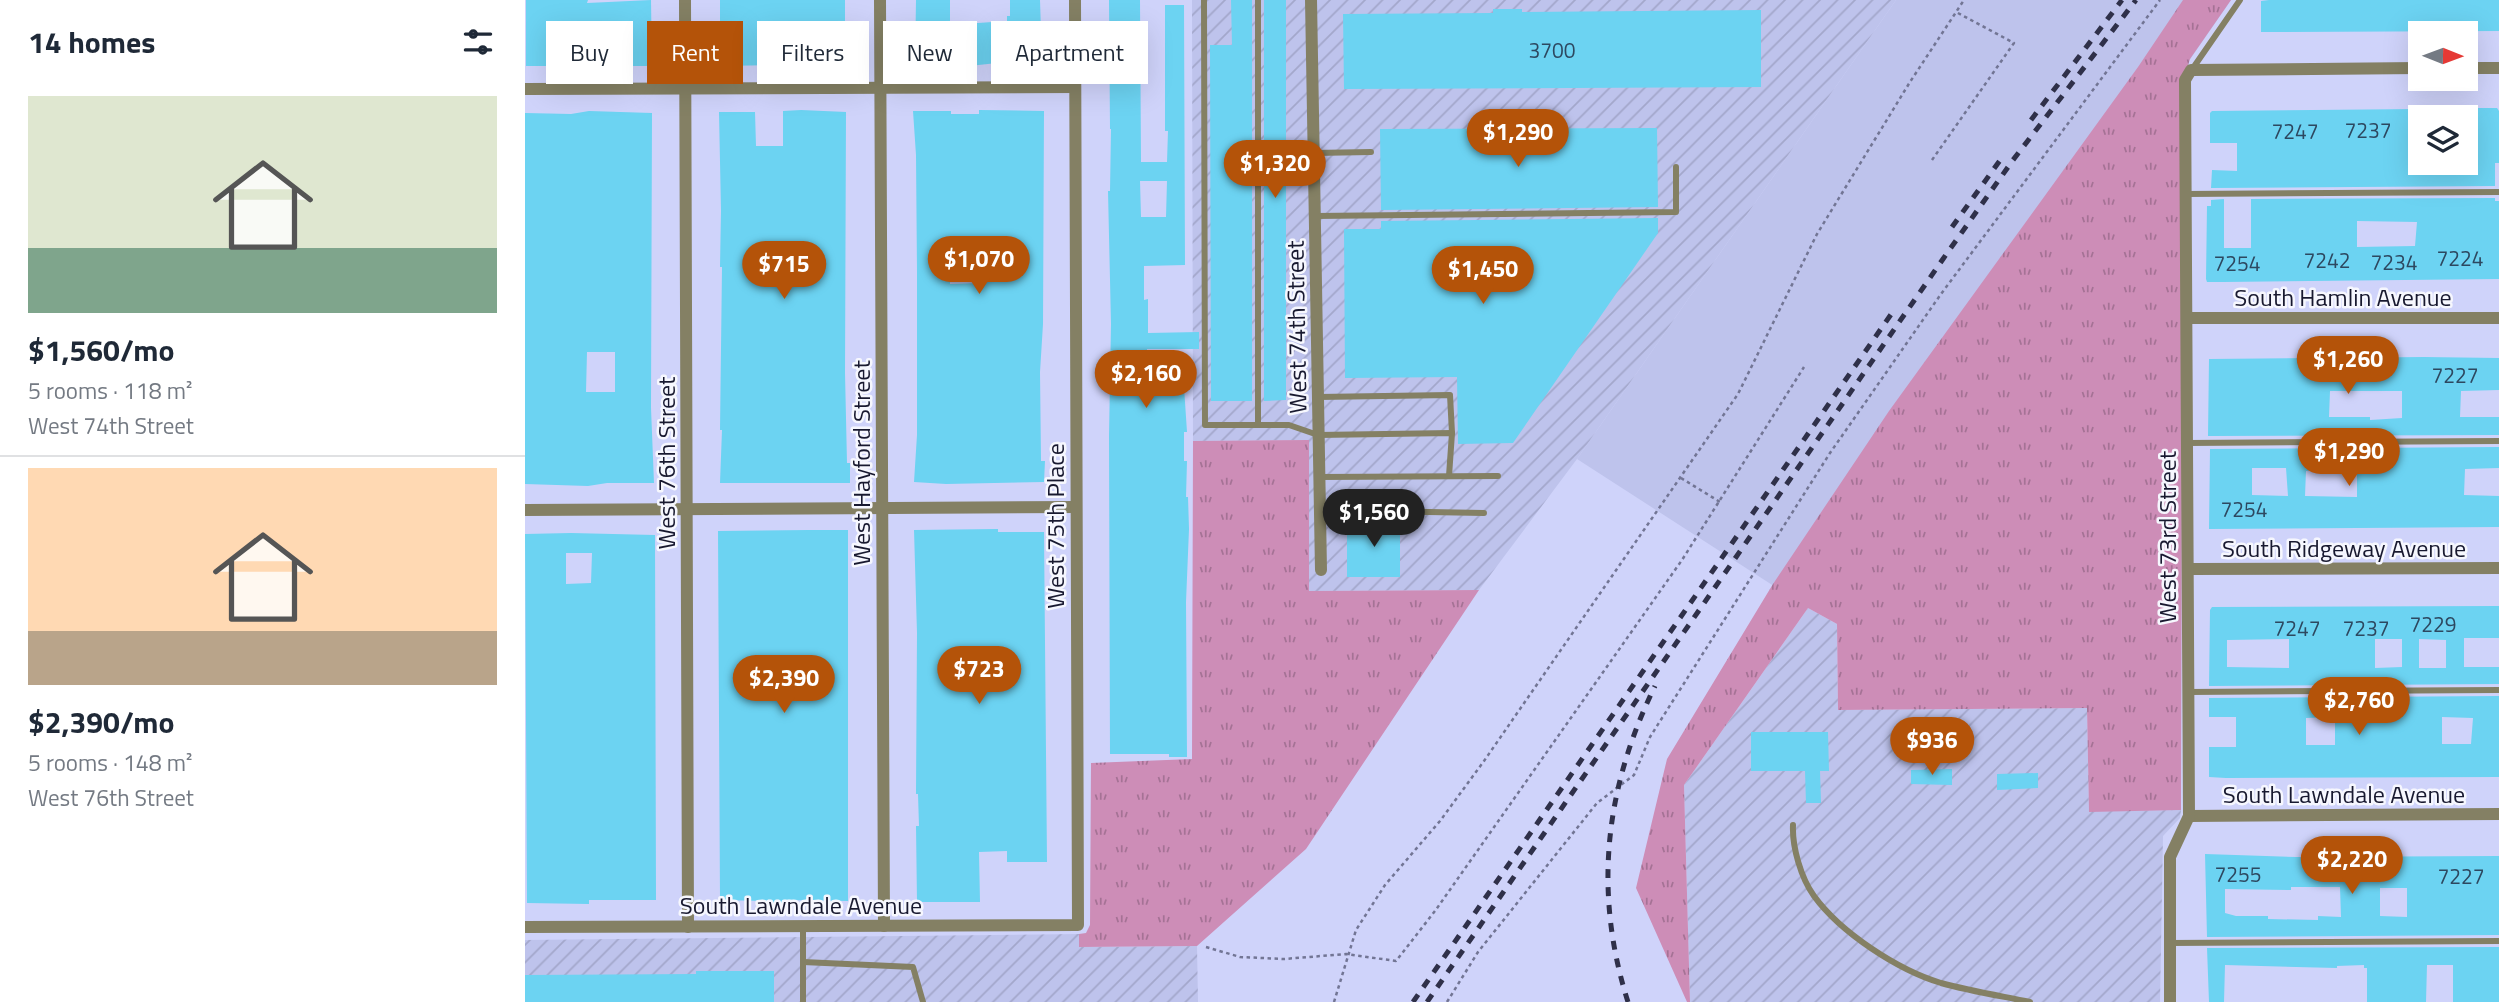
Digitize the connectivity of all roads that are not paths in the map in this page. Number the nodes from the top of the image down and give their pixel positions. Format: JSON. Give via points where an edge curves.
{"nodes":[{"id":1,"x":685,"y":0,"type":"edge"},
{"id":2,"x":880,"y":0,"type":"edge"},
{"id":3,"x":1075,"y":0,"type":"edge"},
{"id":4,"x":1204,"y":0,"type":"edge"},
{"id":5,"x":1258,"y":0,"type":"edge"},
{"id":6,"x":1311,"y":0,"type":"edge"},
{"id":7,"x":2240,"y":0,"type":"edge"},
{"id":8,"x":2408,"y":68,"type":"edge"},
{"id":9,"x":2478,"y":68,"type":"edge"},
{"id":10,"x":2499,"y":68,"type":"edge"},
{"id":11,"x":2191,"y":70,"type":"junction"},
{"id":12,"x":1075,"y":87,"type":"junction"},
{"id":13,"x":880,"y":88,"type":"junction"},
{"id":14,"x":525,"y":89,"type":"edge"},
{"id":15,"x":685,"y":89,"type":"junction"},
{"id":16,"x":1371,"y":152,"type":"dead end"},
{"id":17,"x":1314,"y":153,"type":"junction"},
{"id":18,"x":1677,"y":167,"type":"dead end"},
{"id":19,"x":2499,"y":192,"type":"edge"},
{"id":20,"x":2186,"y":194,"type":"junction"},
{"id":21,"x":1315,"y":216,"type":"junction"},
{"id":22,"x":2187,"y":318,"type":"junction"},
{"id":23,"x":2499,"y":318,"type":"edge"},
{"id":24,"x":1318,"y":397,"type":"junction"},
{"id":25,"x":1258,"y":425,"type":"junction"},
{"id":26,"x":1452,"y":433,"type":"junction"},
{"id":27,"x":1318,"y":435,"type":"junction"},
{"id":28,"x":2499,"y":441,"type":"edge"},
{"id":29,"x":2188,"y":443,"type":"junction"},
{"id":30,"x":1449,"y":476,"type":"junction"},
{"id":31,"x":1498,"y":476,"type":"dead end"},
{"id":32,"x":1319,"y":477,"type":"junction"},
{"id":33,"x":1076,"y":507,"type":"junction"},
{"id":34,"x":882,"y":508,"type":"junction"},
{"id":35,"x":687,"y":509,"type":"junction"},
{"id":36,"x":525,"y":510,"type":"edge"},
{"id":37,"x":1318,"y":510,"type":"junction"},
{"id":38,"x":1484,"y":513,"type":"dead end"},
{"id":39,"x":2499,"y":568,"type":"edge"},
{"id":40,"x":2189,"y":569,"type":"junction"},
{"id":41,"x":1321,"y":570,"type":"dead end"},
{"id":42,"x":2499,"y":690,"type":"edge"},
{"id":43,"x":2189,"y":692,"type":"junction"},
{"id":44,"x":2499,"y":814,"type":"edge"},
{"id":45,"x":2189,"y":816,"type":"junction"},
{"id":46,"x":1793,"y":825,"type":"dead end"},
{"id":47,"x":1078,"y":925,"type":"joint"},
{"id":48,"x":803,"y":926,"type":"junction"},
{"id":49,"x":884,"y":926,"type":"junction"},
{"id":50,"x":688,"y":927,"type":"junction"},
{"id":51,"x":525,"y":928,"type":"edge"},
{"id":52,"x":2499,"y":941,"type":"edge"},
{"id":53,"x":2170,"y":943,"type":"junction"},
{"id":54,"x":803,"y":962,"type":"junction"},
{"id":55,"x":803,"y":1002,"type":"edge"},
{"id":56,"x":923,"y":1002,"type":"edge"},
{"id":57,"x":2030,"y":1002,"type":"edge"},
{"id":58,"x":2170,"y":1002,"type":"edge"}],
"edges":[{"from":1,"to":15,"type":"street","name":"West 76th Street"},
{"from":2,"to":13,"type":"street","name":"West Hayford Street"},
{"from":3,"to":12,"type":"street","name":"West 75th Place"},
{"from":4,"to":25,"type":"lane","via":[[1205,425]]},
{"from":5,"to":25,"type":"lane"},
{"from":6,"to":17,"type":"street","name":"West 74th Street"},
{"from":7,"to":11,"type":"lane"},
{"from":8,"to":11,"type":"street"},
{"from":9,"to":10,"type":"street"},
{"from":11,"to":20,"type":"street","name":"West 73rd Street","via":[[2185,80]]},
{"from":12,"to":13,"type":"street"},
{"from":12,"to":33,"type":"street","name":"West 75th Place"},
{"from":13,"to":15,"type":"street"},
{"from":13,"to":34,"type":"street","name":"West Hayford Street"},
{"from":14,"to":15,"type":"street"},
{"from":15,"to":35,"type":"street","name":"West 76th Street"},
{"from":16,"to":17,"type":"lane"},
{"from":17,"to":21,"type":"street","name":"West 74th Street"},
{"from":18,"to":21,"type":"lane","via":[[1676,212]]},
{"from":19,"to":20,"type":"lane"},
{"from":20,"to":22,"type":"street","name":"West 73rd Street"},
{"from":21,"to":24,"type":"street","name":"West 74th Street"},
{"from":22,"to":23,"type":"street","name":"South Hamlin Avenue"},
{"from":22,"to":29,"type":"street","name":"West 73rd Street"},
{"from":24,"to":26,"type":"lane","via":[[1450,396]]},
{"from":24,"to":27,"type":"street","name":"West 74th Street"},
{"from":25,"to":27,"type":"lane","via":[[1289,425]]},
{"from":26,"to":27,"type":"lane"},
{"from":26,"to":30,"type":"lane"},
{"from":27,"to":32,"type":"street","name":"West 74th Street"},
{"from":28,"to":29,"type":"lane"},
{"from":29,"to":40,"type":"street","name":"West 73rd Street"},
{"from":30,"to":31,"type":"lane"},
{"from":30,"to":32,"type":"lane"},
{"from":32,"to":37,"type":"street","name":"West 74th Street"},
{"from":33,"to":34,"type":"street"},
{"from":33,"to":47,"type":"street","name":"West 75th Place"},
{"from":34,"to":35,"type":"street"},
{"from":34,"to":49,"type":"street","name":"West Hayford Street"},
{"from":35,"to":36,"type":"street"},
{"from":35,"to":50,"type":"street","name":"West 76th Street"},
{"from":37,"to":38,"type":"lane"},
{"from":37,"to":41,"type":"street","name":"West 74th Street"},
{"from":39,"to":40,"type":"street","name":"South Ridgeway Avenue"},
{"from":40,"to":43,"type":"street","name":"West 73rd Street"},
{"from":42,"to":43,"type":"lane"},
{"from":43,"to":45,"type":"street","name":"West 73rd Street"},
{"from":44,"to":45,"type":"street","name":"South Lawndale Avenue"},
{"from":45,"to":53,"type":"street","name":"West 73rd Street","via":[[2170,857]]},
{"from":46,"to":57,"type":"lane","via":[[1801,867],[1814,895],[1847,930],[1891,961],[1939,982]]},
{"from":47,"to":49,"type":"street","name":"South Lawndale Avenue"},
{"from":48,"to":49,"type":"street","name":"South Lawndale Avenue"},
{"from":48,"to":50,"type":"street","name":"South Lawndale Avenue"},
{"from":48,"to":54,"type":"lane"},
{"from":50,"to":51,"type":"street","name":"South Lawndale Avenue"},
{"from":52,"to":53,"type":"lane"},
{"from":53,"to":58,"type":"street","name":"West 73rd Street"},
{"from":54,"to":55,"type":"lane"},
{"from":54,"to":56,"type":"lane","via":[[913,967]]}]}
